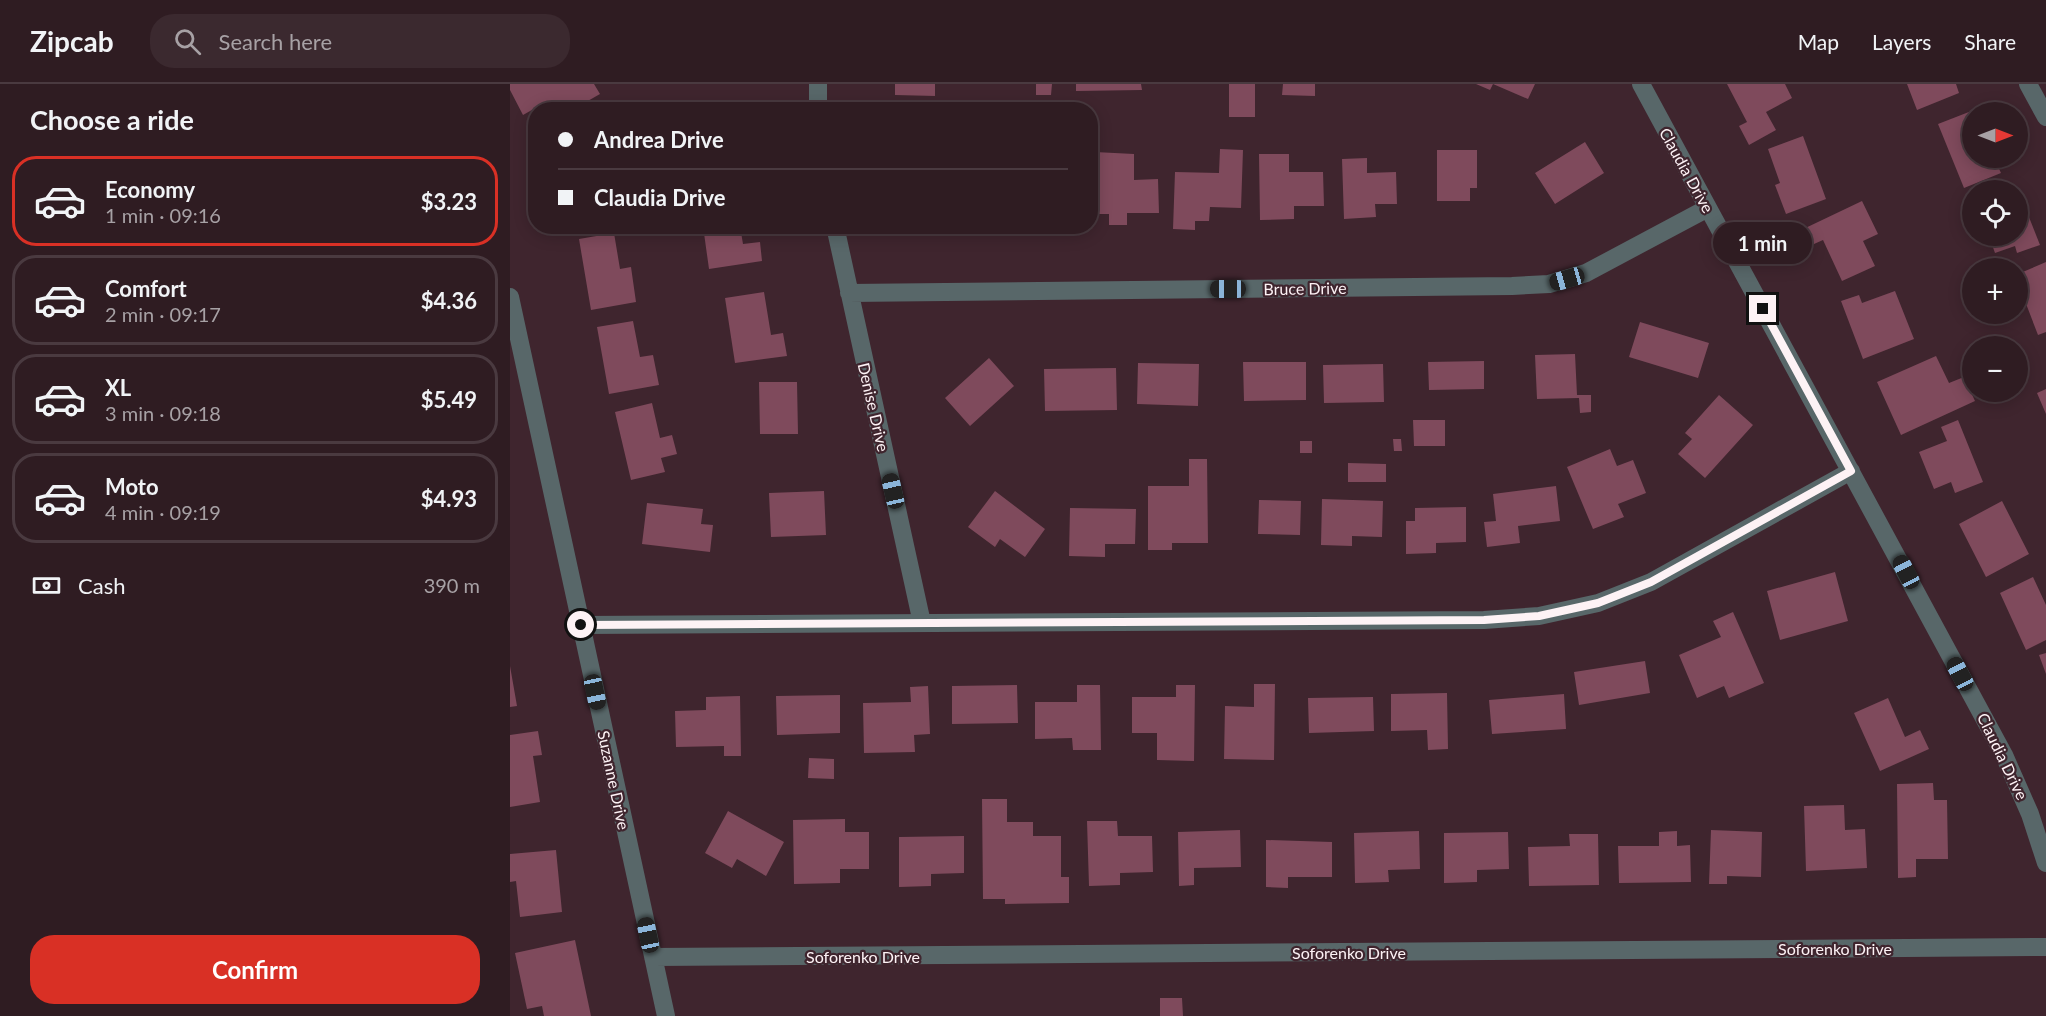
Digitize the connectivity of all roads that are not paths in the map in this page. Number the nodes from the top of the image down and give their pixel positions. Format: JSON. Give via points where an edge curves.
{"nodes":[{"id":1,"x":818,"y":84,"type":"edge"},
{"id":2,"x":1641,"y":84,"type":"edge"},
{"id":3,"x":2028,"y":84,"type":"edge"},
{"id":4,"x":818,"y":102,"type":"edge"},
{"id":5,"x":2046,"y":117,"type":"edge"},
{"id":6,"x":1708,"y":208,"type":"junction"},
{"id":7,"x":837,"y":234,"type":"edge"},
{"id":8,"x":849,"y":293,"type":"junction"},
{"id":9,"x":510,"y":297,"type":"edge"},
{"id":10,"x":1851,"y":471,"type":"junction"},
{"id":11,"x":922,"y":623,"type":"junction"},
{"id":12,"x":581,"y":625,"type":"junction"},
{"id":13,"x":2046,"y":863,"type":"edge"},
{"id":14,"x":2046,"y":947,"type":"edge"},
{"id":15,"x":652,"y":957,"type":"junction"},
{"id":16,"x":666,"y":1016,"type":"edge"}],
"edges":[{"from":1,"to":4,"type":"street"},
{"from":2,"to":6,"type":"street","name":"Claudia Drive"},
{"from":3,"to":5,"type":"street"},
{"from":6,"to":8,"type":"street","name":"Bruce Drive","via":[[1586,273],[1549,284]]},
{"from":6,"to":10,"type":"street","name":"Claudia Drive"},
{"from":7,"to":8,"type":"street","name":"Denise Drive"},
{"from":8,"to":11,"type":"street","name":"Denise Drive"},
{"from":9,"to":12,"type":"street","name":"Suzanne Drive"},
{"from":10,"to":11,"type":"street","via":[[1651,582],[1598,603],[1539,616],[1484,620]]},
{"from":10,"to":13,"type":"street","name":"Claudia Drive","via":[[2004,755]]},
{"from":11,"to":12,"type":"street"},
{"from":12,"to":15,"type":"street","name":"Suzanne Drive"},
{"from":14,"to":15,"type":"street","name":"Soforenko Drive"},
{"from":15,"to":16,"type":"street","name":"Suzanne Drive"}]}
